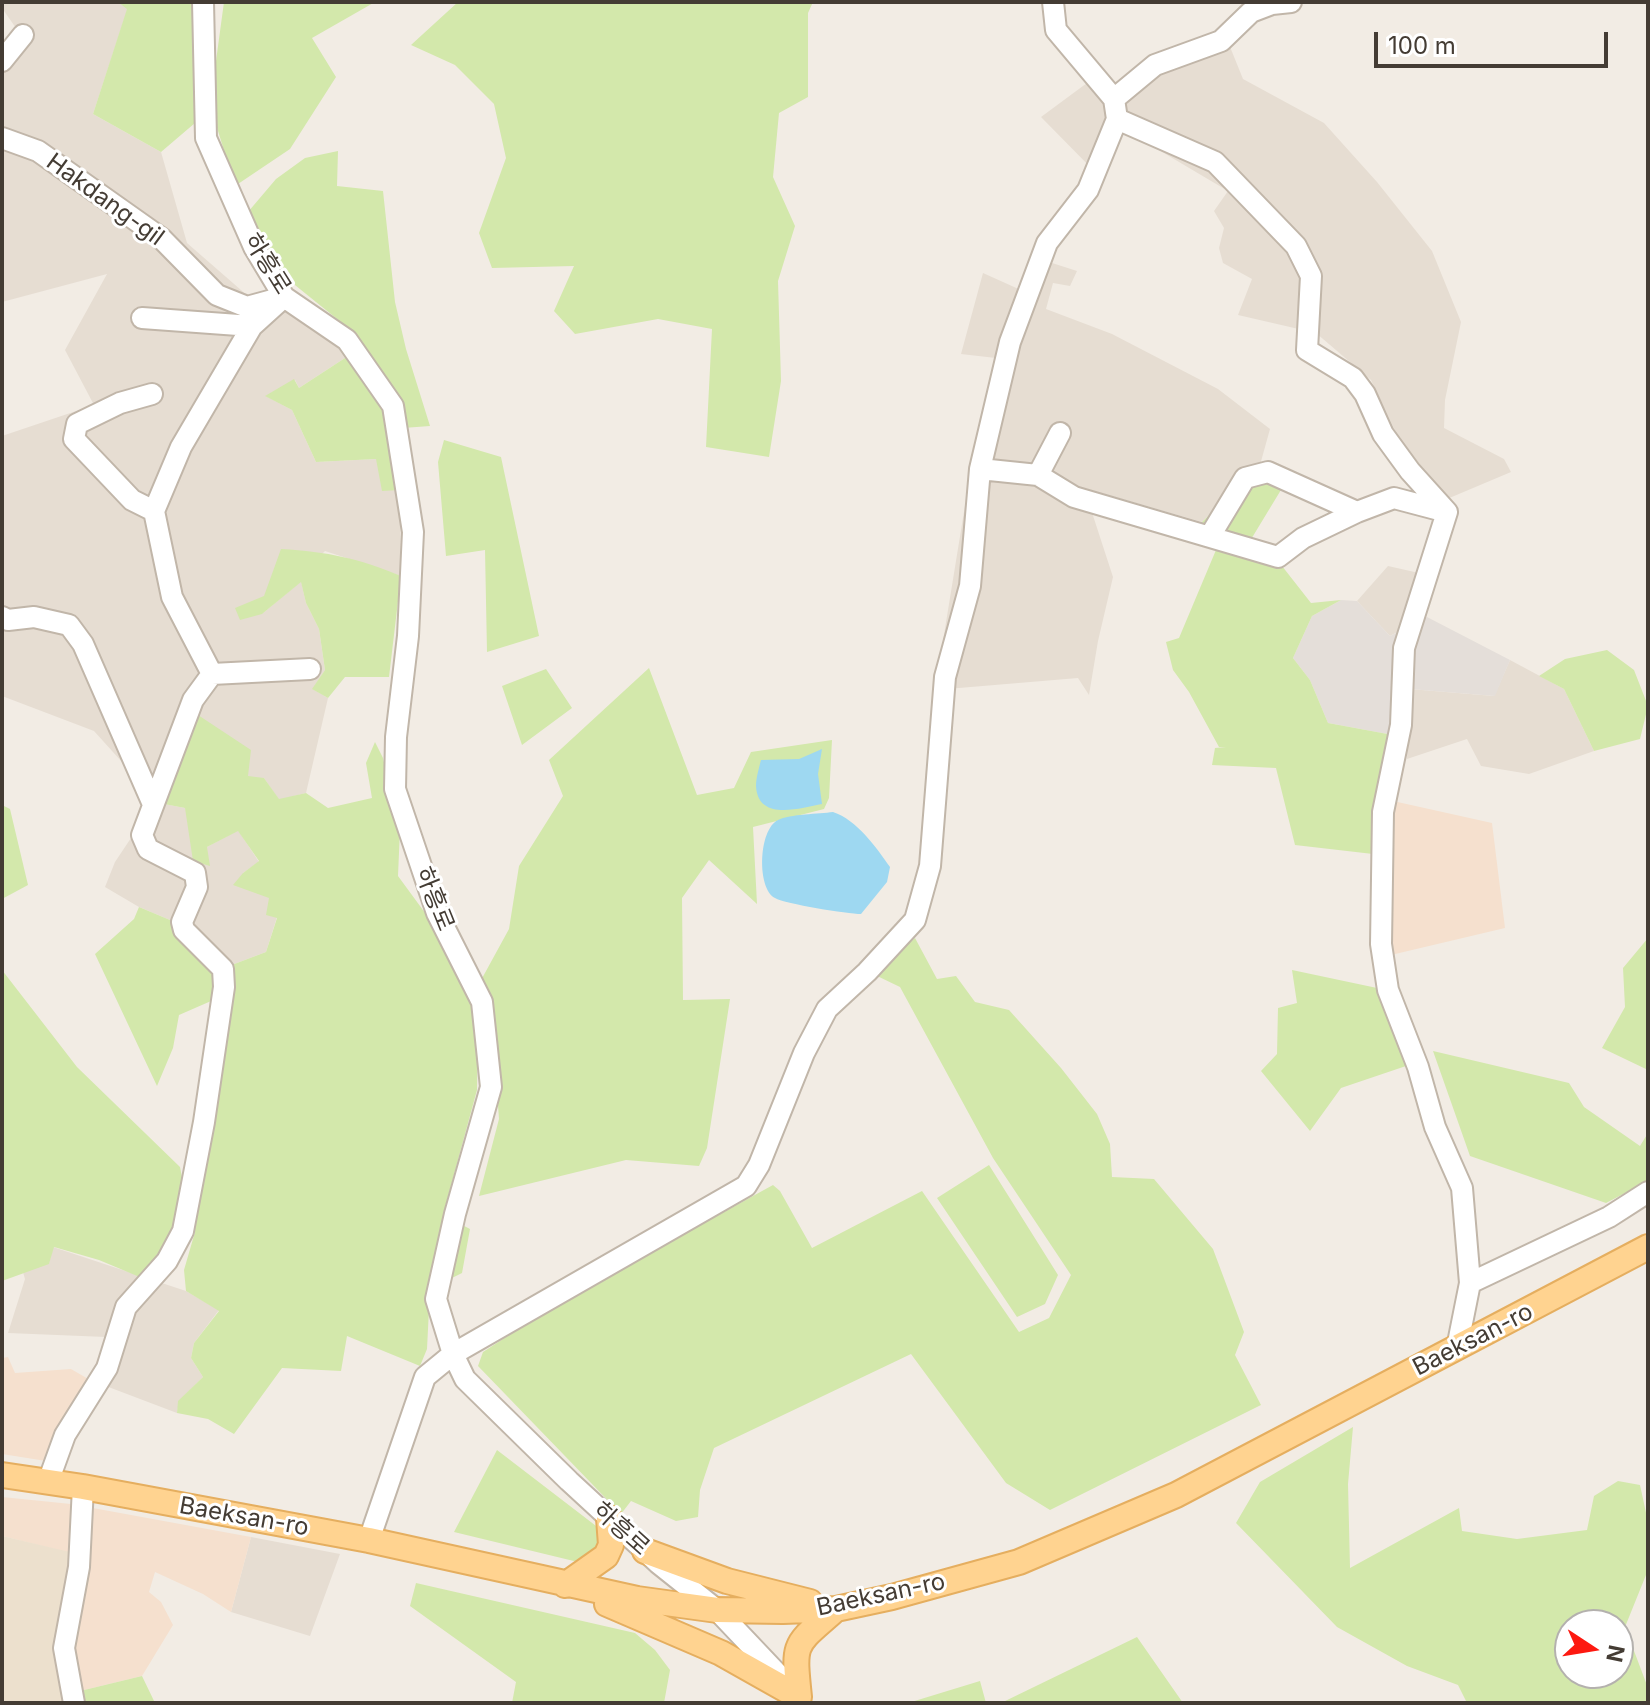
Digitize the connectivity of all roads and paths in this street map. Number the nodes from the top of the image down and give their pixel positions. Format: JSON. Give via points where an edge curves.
{"nodes":[{"id":1,"x":203,"y":2,"type":"edge"},
{"id":2,"x":1053,"y":2,"type":"edge"},
{"id":3,"x":1291,"y":2,"type":"edge"},
{"id":4,"x":23,"y":35,"type":"dead end"},
{"id":5,"x":2,"y":61,"type":"edge"},
{"id":6,"x":1116,"y":109,"type":"junction"},
{"id":7,"x":2,"y":138,"type":"edge"},
{"id":8,"x":284,"y":297,"type":"junction"},
{"id":9,"x":142,"y":318,"type":"dead end"},
{"id":10,"x":252,"y":326,"type":"junction"},
{"id":11,"x":152,"y":394,"type":"dead end"},
{"id":12,"x":1060,"y":433,"type":"dead end"},
{"id":13,"x":980,"y":469,"type":"junction"},
{"id":14,"x":1038,"y":475,"type":"junction"},
{"id":15,"x":154,"y":511,"type":"junction"},
{"id":16,"x":1357,"y":512,"type":"junction"},
{"id":17,"x":1447,"y":512,"type":"junction"},
{"id":18,"x":1210,"y":536,"type":"junction"},
{"id":19,"x":2,"y":617,"type":"edge"},
{"id":20,"x":310,"y":669,"type":"dead end"},
{"id":21,"x":212,"y":674,"type":"junction"},
{"id":22,"x":152,"y":802,"type":"junction"},
{"id":23,"x":1648,"y":1192,"type":"edge"},
{"id":24,"x":1648,"y":1247,"type":"edge"},
{"id":25,"x":1470,"y":1283,"type":"junction"},
{"id":26,"x":1457,"y":1348,"type":"junction"},
{"id":27,"x":453,"y":1354,"type":"junction"},
{"id":28,"x":2,"y":1475,"type":"edge"},
{"id":29,"x":48,"y":1482,"type":"junction"},
{"id":30,"x":83,"y":1487,"type":"junction"},
{"id":31,"x":609,"y":1518,"type":"junction"},
{"id":32,"x":369,"y":1540,"type":"junction"},
{"id":33,"x":645,"y":1551,"type":"junction"},
{"id":34,"x":565,"y":1585,"type":"junction"},
{"id":35,"x":836,"y":1609,"type":"junction"},
{"id":36,"x":717,"y":1610,"type":"junction"},
{"id":37,"x":802,"y":1700,"type":"edge"},
{"id":38,"x":74,"y":1703,"type":"edge"}],
"edges":[{"from":1,"to":8,"type":"street","name":"하흥로","via":[[206,138],[254,247]]},
{"from":2,"to":6,"type":"street","via":[[1056,30]]},
{"from":3,"to":6,"type":"street","via":[[1251,12],[1221,41],[1155,65]]},
{"from":4,"to":5,"type":"street"},
{"from":6,"to":13,"type":"street","via":[[1088,190],[1047,243],[1010,342]]},
{"from":6,"to":17,"type":"street","via":[[1215,162],[1296,246],[1311,276],[1307,350],[1353,378],[1383,434]]},
{"from":7,"to":8,"type":"street","name":"Hakdang-gil","via":[[38,151],[161,238],[217,295],[247,307]]},
{"from":8,"to":10,"type":"street"},
{"from":8,"to":27,"type":"street","name":"하흥로","via":[[347,340],[393,406],[411,516],[408,636],[395,789],[437,913],[482,1002],[491,1087],[436,1299]]},
{"from":9,"to":10,"type":"street"},
{"from":10,"to":15,"type":"street","via":[[181,447]]},
{"from":11,"to":15,"type":"street","via":[[77,424],[74,439],[132,500]]},
{"from":12,"to":14,"type":"street"},
{"from":13,"to":14,"type":"street"},
{"from":13,"to":27,"type":"street","via":[[970,586],[945,677],[930,866],[915,920],[827,1009],[746,1186]]},
{"from":14,"to":18,"type":"street","via":[[1074,497]]},
{"from":15,"to":21,"type":"street","via":[[172,597]]},
{"from":16,"to":17,"type":"street","via":[[1394,498]]},
{"from":16,"to":18,"type":"street","via":[[1303,538],[1278,557]]},
{"from":16,"to":18,"type":"street","via":[[1268,472],[1245,478]]},
{"from":17,"to":25,"type":"street","via":[[1404,648],[1401,725],[1383,812],[1381,944],[1388,990],[1462,1188]]},
{"from":19,"to":22,"type":"street","via":[[69,625],[83,644]]},
{"from":20,"to":21,"type":"street"},
{"from":21,"to":22,"type":"street","via":[[193,700]]},
{"from":22,"to":29,"type":"street","via":[[142,835],[148,849],[195,873],[197,887],[182,922],[184,930],[223,969],[204,1122],[183,1231],[167,1261],[126,1307],[107,1368],[65,1435]]},
{"from":23,"to":25,"type":"street","via":[[1609,1217]]},
{"from":24,"to":26,"type":"main road","name":"Baeksan-ro"},
{"from":25,"to":26,"type":"street"},
{"from":26,"to":35,"type":"main road","name":"Baeksan-ro","via":[[1176,1495],[1032,1556]]},
{"from":27,"to":31,"type":"street","name":"하흥로","via":[[465,1379]]},
{"from":27,"to":32,"type":"street","via":[[425,1377]]},
{"from":28,"to":29,"type":"main road","name":"Baeksan-ro"},
{"from":29,"to":30,"type":"main road","name":"Baeksan-ro"},
{"from":30,"to":32,"type":"main road","name":"Baeksan-ro"},
{"from":30,"to":38,"type":"street","via":[[79,1567],[64,1648]]},
{"from":31,"to":33,"type":"street","name":"하흥로"},
{"from":31,"to":34,"type":"main road","via":[[611,1545],[606,1556]]},
{"from":32,"to":34,"type":"main road","name":"Baeksan-ro"},
{"from":33,"to":35,"type":"main road","via":[[727,1581]]},
{"from":33,"to":36,"type":"street","name":"하흥로"},
{"from":34,"to":36,"type":"main road","name":"Baeksan-ro"},
{"from":34,"to":37,"type":"main road","via":[[721,1653]]},
{"from":35,"to":36,"type":"main road","name":"Baeksan-ro"},
{"from":35,"to":37,"type":"main road","via":[[796,1650]]},
{"from":36,"to":37,"type":"street","name":"하흥로"}]}
